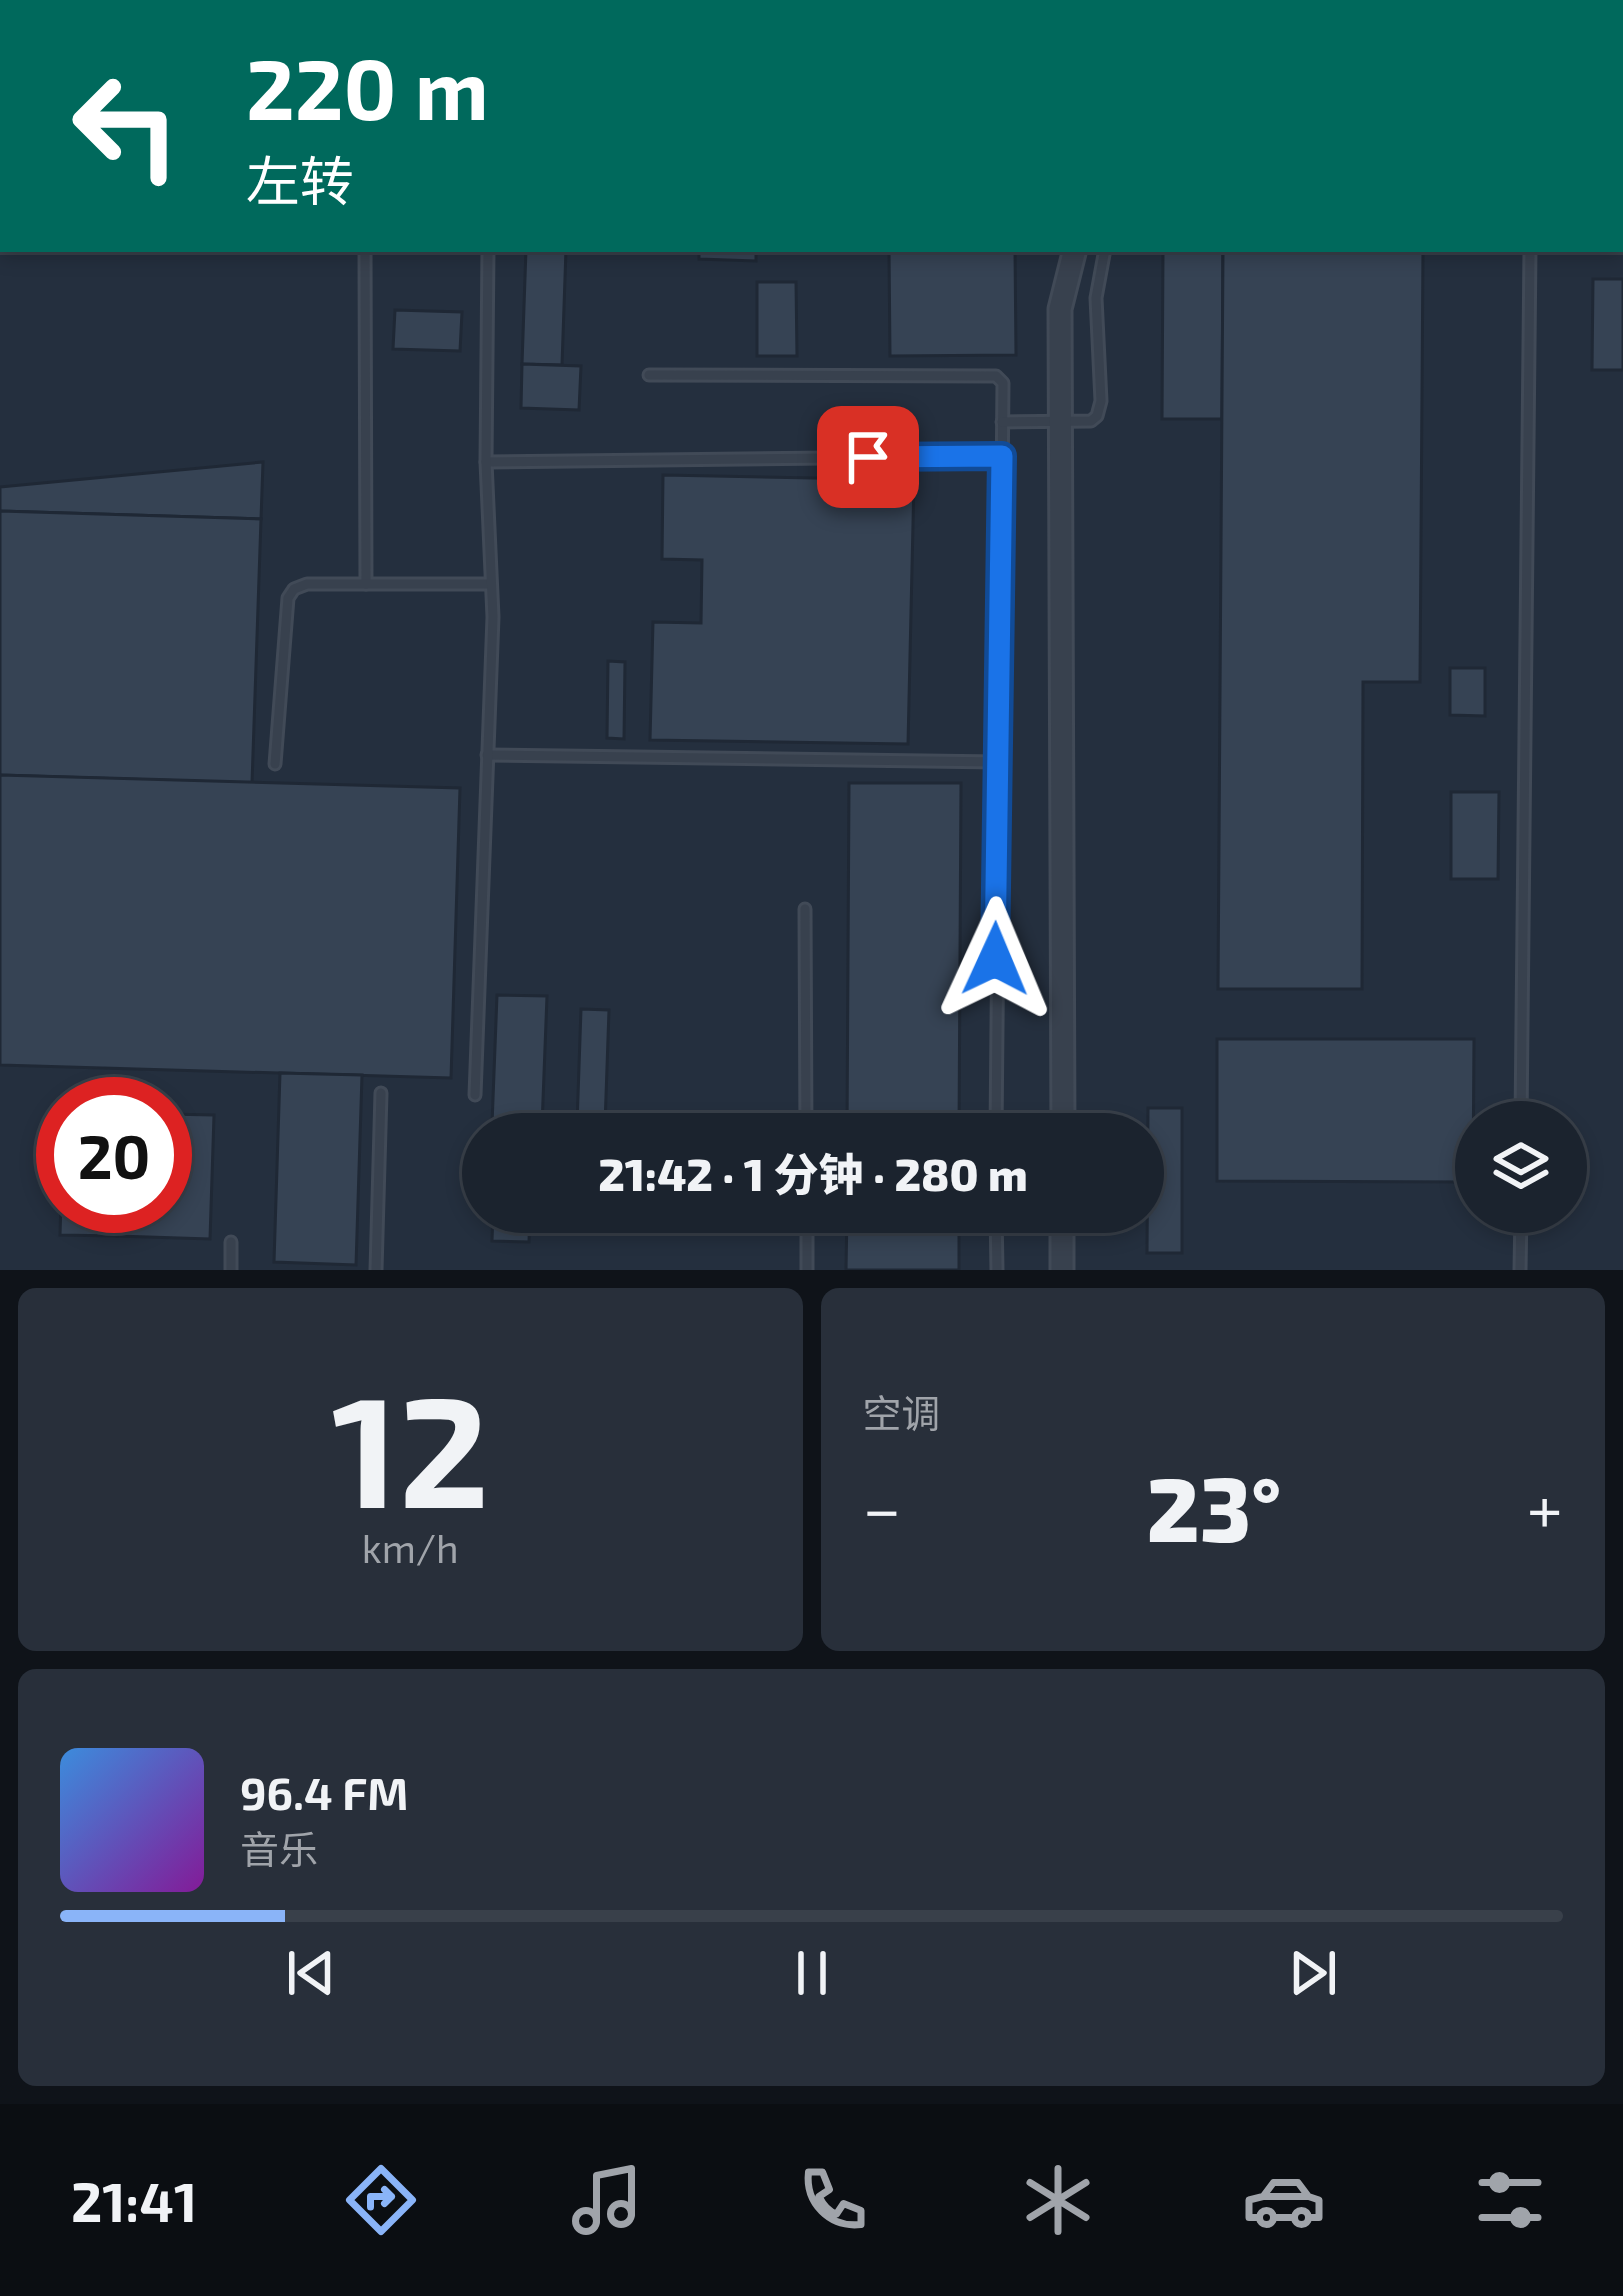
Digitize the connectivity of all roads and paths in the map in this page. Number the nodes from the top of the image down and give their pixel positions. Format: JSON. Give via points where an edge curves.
{"nodes":[{"id":1,"x":365,"y":252,"type":"edge"},
{"id":2,"x":488,"y":252,"type":"edge"},
{"id":3,"x":1074,"y":252,"type":"edge"},
{"id":4,"x":1105,"y":252,"type":"edge"},
{"id":5,"x":1530,"y":252,"type":"edge"},
{"id":6,"x":650,"y":375,"type":"dead end"},
{"id":7,"x":1002,"y":422,"type":"junction"},
{"id":8,"x":1060,"y":422,"type":"junction"},
{"id":9,"x":1002,"y":456,"type":"junction"},
{"id":10,"x":485,"y":463,"type":"junction"},
{"id":11,"x":366,"y":584,"type":"junction"},
{"id":12,"x":491,"y":584,"type":"junction"},
{"id":13,"x":488,"y":755,"type":"junction"},
{"id":14,"x":998,"y":762,"type":"junction"},
{"id":15,"x":275,"y":764,"type":"dead end"},
{"id":16,"x":805,"y":909,"type":"dead end"},
{"id":17,"x":382,"y":1093,"type":"dead end"},
{"id":18,"x":475,"y":1094,"type":"dead end"},
{"id":19,"x":1522,"y":1101,"type":"edge"},
{"id":20,"x":806,"y":1113,"type":"edge"},
{"id":21,"x":996,"y":1113,"type":"edge"},
{"id":22,"x":1063,"y":1113,"type":"edge"},
{"id":23,"x":807,"y":1233,"type":"edge"},
{"id":24,"x":996,"y":1233,"type":"edge"},
{"id":25,"x":1062,"y":1233,"type":"edge"},
{"id":26,"x":1521,"y":1233,"type":"edge"},
{"id":27,"x":231,"y":1242,"type":"dead end"},
{"id":28,"x":231,"y":1270,"type":"edge"},
{"id":29,"x":376,"y":1270,"type":"edge"},
{"id":30,"x":807,"y":1270,"type":"edge"},
{"id":31,"x":997,"y":1270,"type":"edge"},
{"id":32,"x":1062,"y":1270,"type":"edge"},
{"id":33,"x":1520,"y":1270,"type":"edge"}],
"edges":[{"from":1,"to":11,"type":"lane"},
{"from":2,"to":10,"type":"lane"},
{"from":3,"to":8,"type":"street","via":[[1061,296]]},
{"from":4,"to":8,"type":"lane","via":[[1096,298],[1097,416]]},
{"from":5,"to":19,"type":"lane"},
{"from":6,"to":7,"type":"lane","via":[[996,376],[1003,382]]},
{"from":7,"to":8,"type":"lane"},
{"from":7,"to":9,"type":"lane"},
{"from":8,"to":22,"type":"street"},
{"from":9,"to":10,"type":"lane"},
{"from":9,"to":14,"type":"lane"},
{"from":10,"to":12,"type":"lane"},
{"from":11,"to":12,"type":"lane"},
{"from":11,"to":15,"type":"lane","via":[[307,584],[288,598]]},
{"from":12,"to":13,"type":"lane"},
{"from":13,"to":14,"type":"lane"},
{"from":13,"to":18,"type":"lane"},
{"from":14,"to":21,"type":"lane"},
{"from":16,"to":20,"type":"lane"},
{"from":17,"to":29,"type":"lane"},
{"from":23,"to":30,"type":"lane"},
{"from":24,"to":31,"type":"lane"},
{"from":25,"to":32,"type":"street"},
{"from":26,"to":33,"type":"lane"},
{"from":27,"to":28,"type":"lane"}]}
